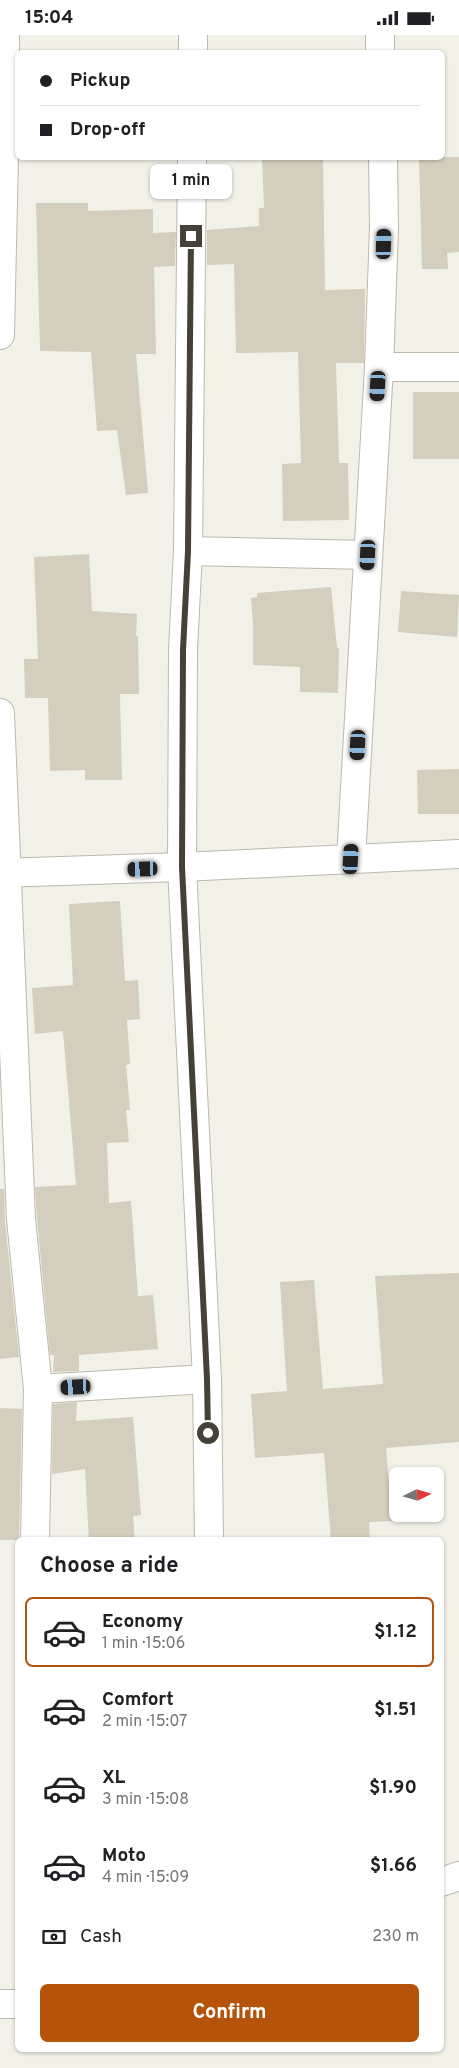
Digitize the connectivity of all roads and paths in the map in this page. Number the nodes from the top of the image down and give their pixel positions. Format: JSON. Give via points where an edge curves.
{"nodes":[{"id":1,"x":5,"y":35,"type":"edge"},
{"id":2,"x":193,"y":35,"type":"edge"},
{"id":3,"x":380,"y":35,"type":"edge"},
{"id":4,"x":193,"y":50,"type":"edge"},
{"id":5,"x":380,"y":50,"type":"edge"},
{"id":6,"x":192,"y":160,"type":"edge"},
{"id":7,"x":383,"y":160,"type":"edge"},
{"id":8,"x":0,"y":335,"type":"edge"},
{"id":9,"x":379,"y":367,"type":"junction"},
{"id":10,"x":459,"y":367,"type":"edge"},
{"id":11,"x":188,"y":551,"type":"junction"},
{"id":12,"x":368,"y":555,"type":"junction"},
{"id":13,"x":0,"y":713,"type":"edge"},
{"id":14,"x":459,"y":854,"type":"edge"},
{"id":15,"x":351,"y":859,"type":"junction"},
{"id":16,"x":182,"y":867,"type":"junction"},
{"id":17,"x":3,"y":873,"type":"edge"},
{"id":18,"x":207,"y":1379,"type":"junction"},
{"id":19,"x":38,"y":1389,"type":"junction"},
{"id":20,"x":36,"y":1537,"type":"edge"},
{"id":21,"x":210,"y":1537,"type":"edge"},
{"id":22,"x":459,"y":1876,"type":"edge"},
{"id":23,"x":444,"y":1881,"type":"edge"},
{"id":24,"x":0,"y":2004,"type":"edge"},
{"id":25,"x":15,"y":2004,"type":"edge"}],
"edges":[{"from":1,"to":8,"type":"street"},
{"from":2,"to":4,"type":"street"},
{"from":3,"to":5,"type":"street"},
{"from":6,"to":11,"type":"street"},
{"from":7,"to":9,"type":"street"},
{"from":9,"to":10,"type":"street"},
{"from":9,"to":12,"type":"street"},
{"from":11,"to":12,"type":"street"},
{"from":11,"to":16,"type":"street","via":[[183,650]]},
{"from":12,"to":15,"type":"street"},
{"from":13,"to":17,"type":"street"},
{"from":14,"to":15,"type":"street"},
{"from":15,"to":16,"type":"street"},
{"from":16,"to":17,"type":"street"},
{"from":16,"to":18,"type":"street"},
{"from":17,"to":19,"type":"street","via":[[21,1219]]},
{"from":18,"to":19,"type":"street"},
{"from":18,"to":21,"type":"street"},
{"from":19,"to":20,"type":"street"},
{"from":22,"to":23,"type":"street"},
{"from":24,"to":25,"type":"street"}]}
